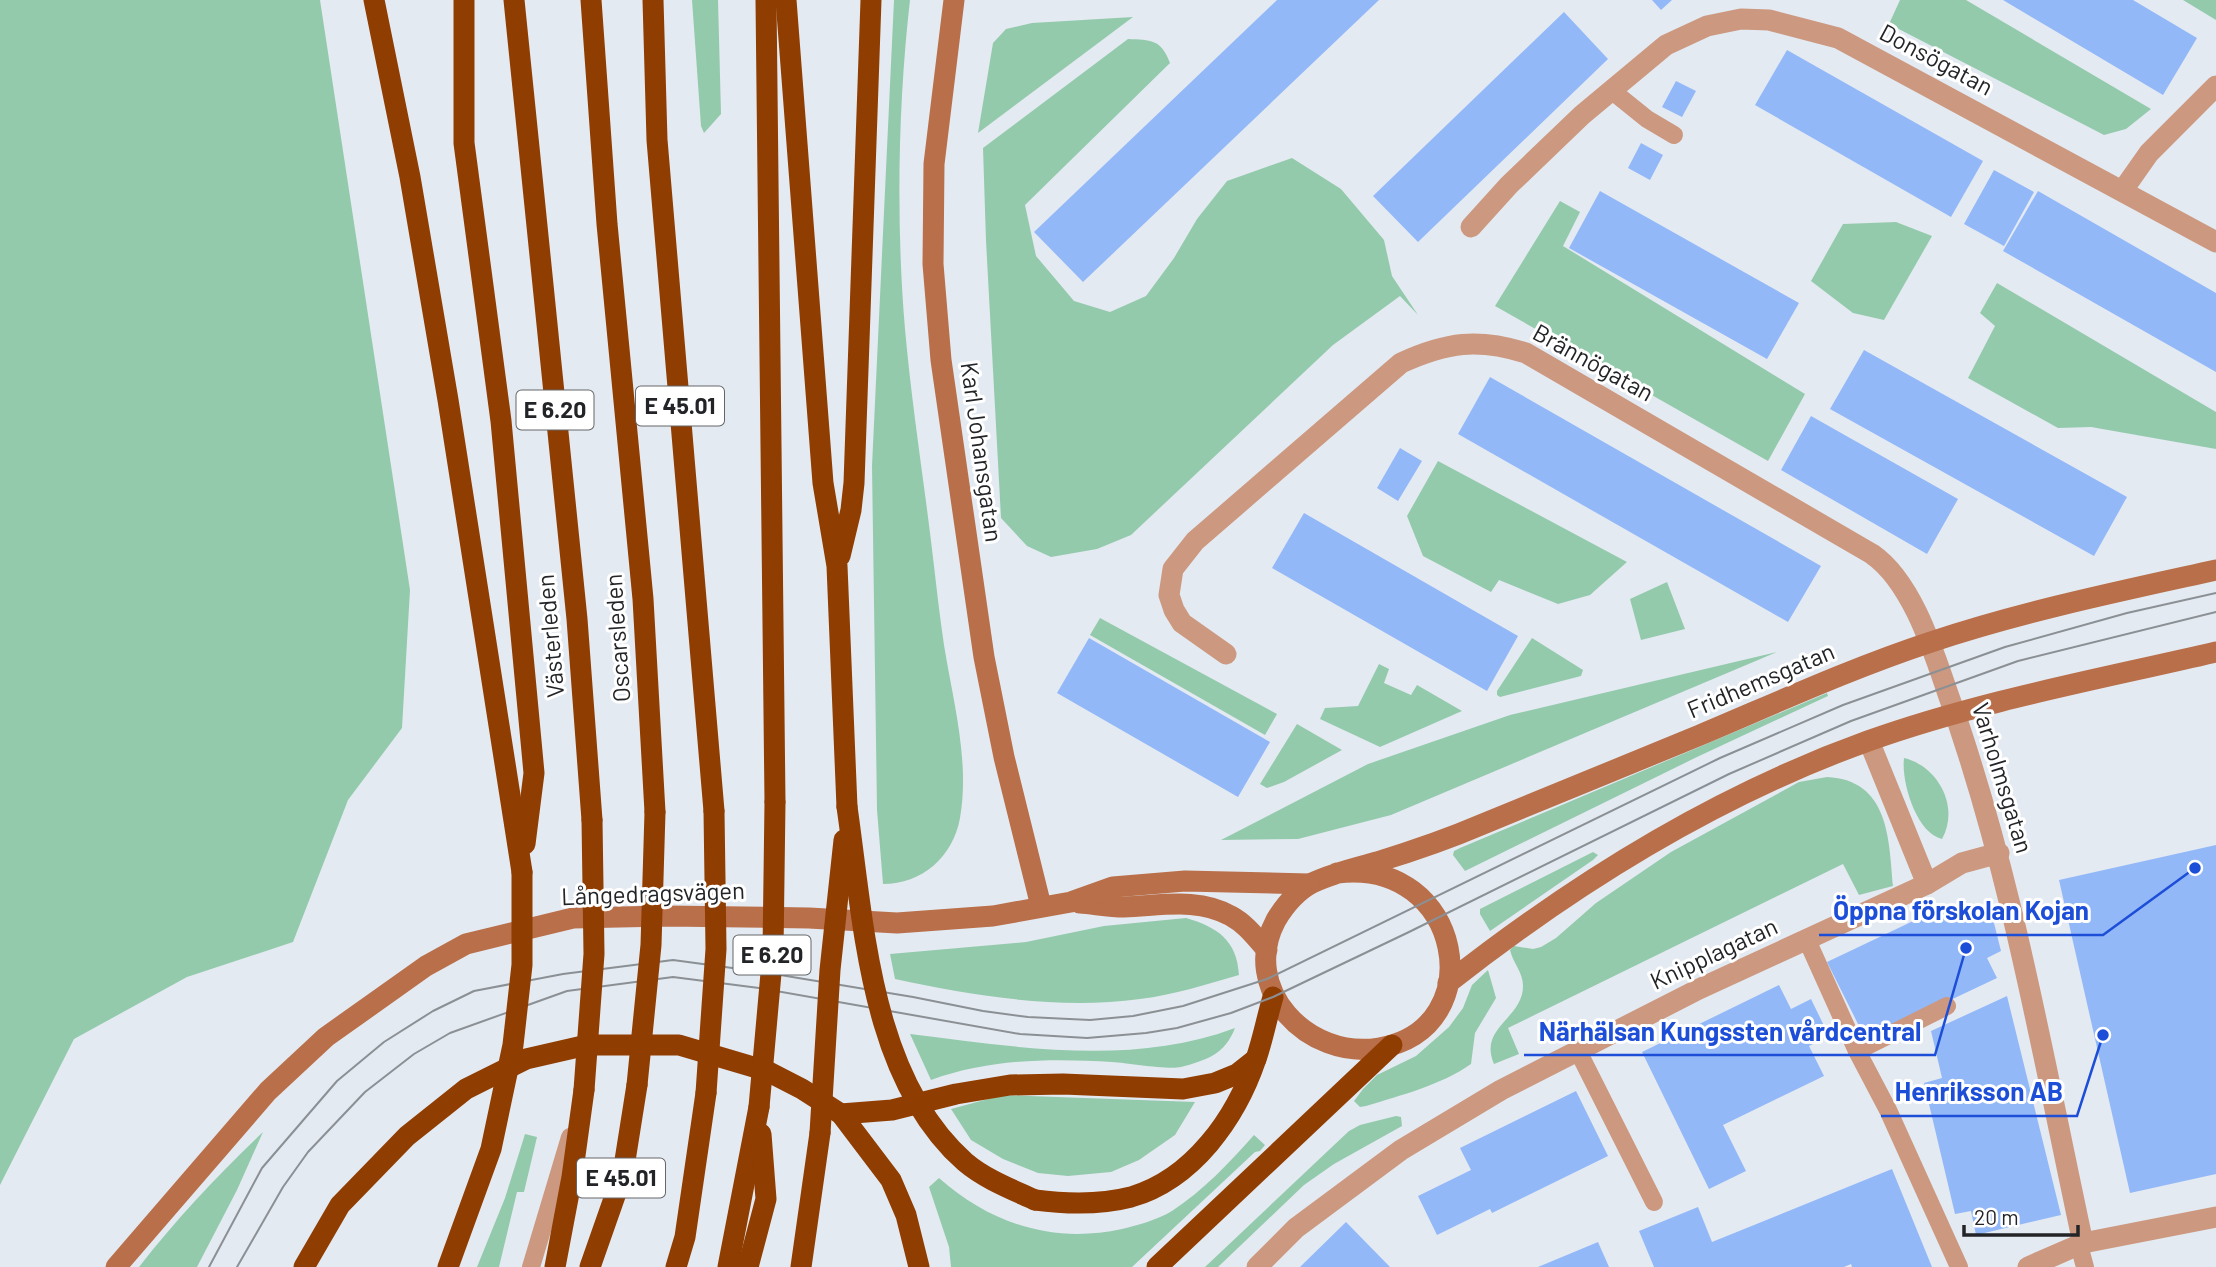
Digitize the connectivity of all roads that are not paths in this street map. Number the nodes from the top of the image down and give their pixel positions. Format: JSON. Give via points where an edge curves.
{"nodes":[{"id":1,"x":374,"y":0,"type":"edge"},
{"id":2,"x":464,"y":0,"type":"edge"},
{"id":3,"x":514,"y":0,"type":"edge"},
{"id":4,"x":591,"y":0,"type":"edge"},
{"id":5,"x":653,"y":0,"type":"edge"},
{"id":6,"x":766,"y":0,"type":"edge"},
{"id":7,"x":786,"y":0,"type":"edge"},
{"id":8,"x":871,"y":0,"type":"edge"},
{"id":9,"x":954,"y":0,"type":"edge"},
{"id":10,"x":2216,"y":86,"type":"edge"},
{"id":11,"x":1611,"y":90,"type":"junction"},
{"id":12,"x":1674,"y":135,"type":"dead end"},
{"id":13,"x":2123,"y":190,"type":"junction"},
{"id":14,"x":1471,"y":227,"type":"dead end"},
{"id":15,"x":2216,"y":242,"type":"edge"},
{"id":16,"x":838,"y":566,"type":"junction"},
{"id":17,"x":2216,"y":570,"type":"edge"},
{"id":18,"x":1930,"y":642,"type":"junction"},
{"id":19,"x":2216,"y":652,"type":"edge"},
{"id":20,"x":1226,"y":653,"type":"dead end"},
{"id":21,"x":1956,"y":715,"type":"junction"},
{"id":22,"x":1869,"y":741,"type":"junction"},
{"id":23,"x":847,"y":807,"type":"junction"},
{"id":24,"x":1999,"y":853,"type":"junction"},
{"id":25,"x":522,"y":872,"type":"junction"},
{"id":26,"x":1337,"y":873,"type":"junction"},
{"id":27,"x":1309,"y":884,"type":"junction"},
{"id":28,"x":1927,"y":884,"type":"junction"},
{"id":29,"x":1071,"y":902,"type":"junction"},
{"id":30,"x":1041,"y":906,"type":"junction"},
{"id":31,"x":1807,"y":940,"type":"junction"},
{"id":32,"x":1267,"y":950,"type":"junction"},
{"id":33,"x":1448,"y":983,"type":"junction"},
{"id":34,"x":1273,"y":997,"type":"junction"},
{"id":35,"x":1947,"y":1006,"type":"dead end"},
{"id":36,"x":1392,"y":1045,"type":"junction"},
{"id":37,"x":1578,"y":1051,"type":"junction"},
{"id":38,"x":1857,"y":1051,"type":"junction"},
{"id":39,"x":1256,"y":1059,"type":"junction"},
{"id":40,"x":584,"y":1090,"type":"junction"},
{"id":41,"x":759,"y":1107,"type":"junction"},
{"id":42,"x":841,"y":1114,"type":"junction"},
{"id":43,"x":1654,"y":1202,"type":"dead end"},
{"id":44,"x":2216,"y":1217,"type":"edge"},
{"id":45,"x":2081,"y":1244,"type":"junction"},
{"id":46,"x":2041,"y":1264,"type":"edge"},
{"id":47,"x":116,"y":1267,"type":"edge"},
{"id":48,"x":303,"y":1267,"type":"edge"},
{"id":49,"x":448,"y":1267,"type":"edge"},
{"id":50,"x":531,"y":1267,"type":"edge"},
{"id":51,"x":555,"y":1267,"type":"edge"},
{"id":52,"x":590,"y":1267,"type":"edge"},
{"id":53,"x":676,"y":1267,"type":"edge"},
{"id":54,"x":728,"y":1267,"type":"edge"},
{"id":55,"x":748,"y":1267,"type":"edge"},
{"id":56,"x":801,"y":1267,"type":"edge"},
{"id":57,"x":919,"y":1267,"type":"edge"},
{"id":58,"x":1157,"y":1267,"type":"edge"},
{"id":59,"x":1257,"y":1267,"type":"edge"},
{"id":60,"x":1959,"y":1267,"type":"edge"},
{"id":61,"x":2085,"y":1267,"type":"edge"}],
"edges":[{"from":1,"to":25,"type":"highway","via":[[448,400]]},
{"from":2,"to":25,"type":"highway","via":[[464,143],[500,421],[534,773]]},
{"from":3,"to":40,"type":"highway","name":"Västerleden","number":"E 6.20","bridge":true,"via":[[577,619],[592,820],[594,954]]},
{"from":4,"to":52,"type":"highway","name":"Oscarsleden","number":"E 45.01","bridge":true,"via":[[643,598],[655,812],[651,945],[637,1085],[623,1173]]},
{"from":5,"to":53,"type":"highway","number":"E 45.01","bridge":true,"via":[[657,140],[713,811],[716,949],[706,1093],[685,1237]]},
{"from":6,"to":41,"type":"highway","number":"E 6.20","bridge":true,"via":[[775,802],[773,951]]},
{"from":7,"to":16,"type":"highway","via":[[823,484]]},
{"from":8,"to":16,"type":"highway","via":[[854,483]]},
{"from":9,"to":30,"type":"street","name":"Karl Johansgatan","via":[[934,164],[933,264],[940,346],[984,657]]},
{"from":10,"to":13,"type":"street","via":[[2149,153]]},
{"from":11,"to":12,"type":"lane"},
{"from":11,"to":13,"type":"street","name":"Donsögatan","via":[[1667,45],[1707,26],[1741,19],[1769,20],[1838,38]]},
{"from":11,"to":14,"type":"street","name":"Donsögatan","via":[[1527,167]]},
{"from":13,"to":15,"type":"street","name":"Donsögatan"},
{"from":16,"to":23,"type":"highway"},
{"from":17,"to":18,"type":"street","name":"Fridhemsgatan"},
{"from":18,"to":20,"type":"street","name":"Brännögatan","via":[[1912,602],[1887,564],[1526,353],[1496,344],[1450,345],[1401,363],[1195,541],[1173,569],[1169,595],[1182,622]]},
{"from":18,"to":21,"type":"street","name":"Varholmsgatan"},
{"from":18,"to":26,"type":"street","name":"Fridhemsgatan","via":[[1440,843]]},
{"from":19,"to":21,"type":"street","name":"Fridhemsgatan"},
{"from":21,"to":22,"type":"street","name":"Fridhemsgatan"},
{"from":21,"to":24,"type":"street","name":"Varholmsgatan"},
{"from":22,"to":28,"type":"street"},
{"from":22,"to":33,"type":"street","name":"Fridhemsgatan","via":[[1783,775],[1639,850],[1538,915]]},
{"from":23,"to":39,"type":"highway","bridge":true,"via":[[869,962],[899,1066],[939,1136],[991,1180],[1035,1200],[1065,1204],[1129,1197],[1169,1180],[1216,1137],[1235,1109]]},
{"from":23,"to":56,"type":"highway","bridge":true,"via":[[820,1133]]},
{"from":24,"to":28,"type":"street","name":"Knipplagatan","via":[[1962,863]]},
{"from":24,"to":45,"type":"street","name":"Varholmsgatan"},
{"from":25,"to":49,"type":"highway","bridge":true,"via":[[522,965],[513,1045],[491,1149]]},
{"from":26,"to":27,"type":"street","name":"Fridhemsgatan"},
{"from":26,"to":33,"type":"street","name":"Fridhemsgatan","via":[[1385,876],[1408,886],[1426,902],[1446,938]]},
{"from":27,"to":29,"type":"street","name":"Långedragsvägen","via":[[1185,881],[1113,887]]},
{"from":27,"to":32,"type":"street","name":"Fridhemsgatan","via":[[1283,909],[1271,930]]},
{"from":28,"to":31,"type":"street","name":"Knipplagatan"},
{"from":29,"to":30,"type":"street","name":"Långedragsvägen"},
{"from":29,"to":32,"type":"street","name":"Långedragsvägen","via":[[1204,906],[1232,916]]},
{"from":30,"to":47,"type":"street","name":"Långedragsvägen","via":[[993,916],[897,923],[692,916],[573,918],[466,944],[426,966],[326,1037],[278,1082]]},
{"from":31,"to":37,"type":"street","name":"Knipplagatan"},
{"from":31,"to":38,"type":"lane"},
{"from":32,"to":34,"type":"street","name":"Fridhemsgatan","via":[[1267,979]]},
{"from":33,"to":36,"type":"street","name":"Fridhemsgatan","via":[[1425,1027]]},
{"from":34,"to":36,"type":"street","name":"Fridhemsgatan","via":[[1284,1012],[1321,1040],[1358,1049]]},
{"from":34,"to":39,"type":"highway"},
{"from":35,"to":38,"type":"lane"},
{"from":36,"to":58,"type":"highway"},
{"from":37,"to":43,"type":"lane"},
{"from":37,"to":59,"type":"street","name":"Knipplagatan","via":[[1501,1090],[1401,1150],[1296,1228]]},
{"from":38,"to":60,"type":"lane"},
{"from":39,"to":42,"type":"highway","via":[[1215,1083],[1183,1088],[1010,1085],[892,1110]]},
{"from":40,"to":50,"type":"lane"},
{"from":40,"to":51,"type":"highway","name":"Västerleden","number":"E 6.20"},
{"from":41,"to":54,"type":"highway","number":"E 6.20"},
{"from":41,"to":55,"type":"highway","number":"E 6.20","via":[[766,1199]]},
{"from":42,"to":48,"type":"highway","via":[[767,1071],[679,1045],[587,1045],[526,1059],[466,1089],[407,1136],[340,1205]]},
{"from":42,"to":57,"type":"highway","via":[[891,1180],[906,1215]]},
{"from":44,"to":45,"type":"street"},
{"from":45,"to":46,"type":"street"},
{"from":45,"to":61,"type":"lane"}]}
